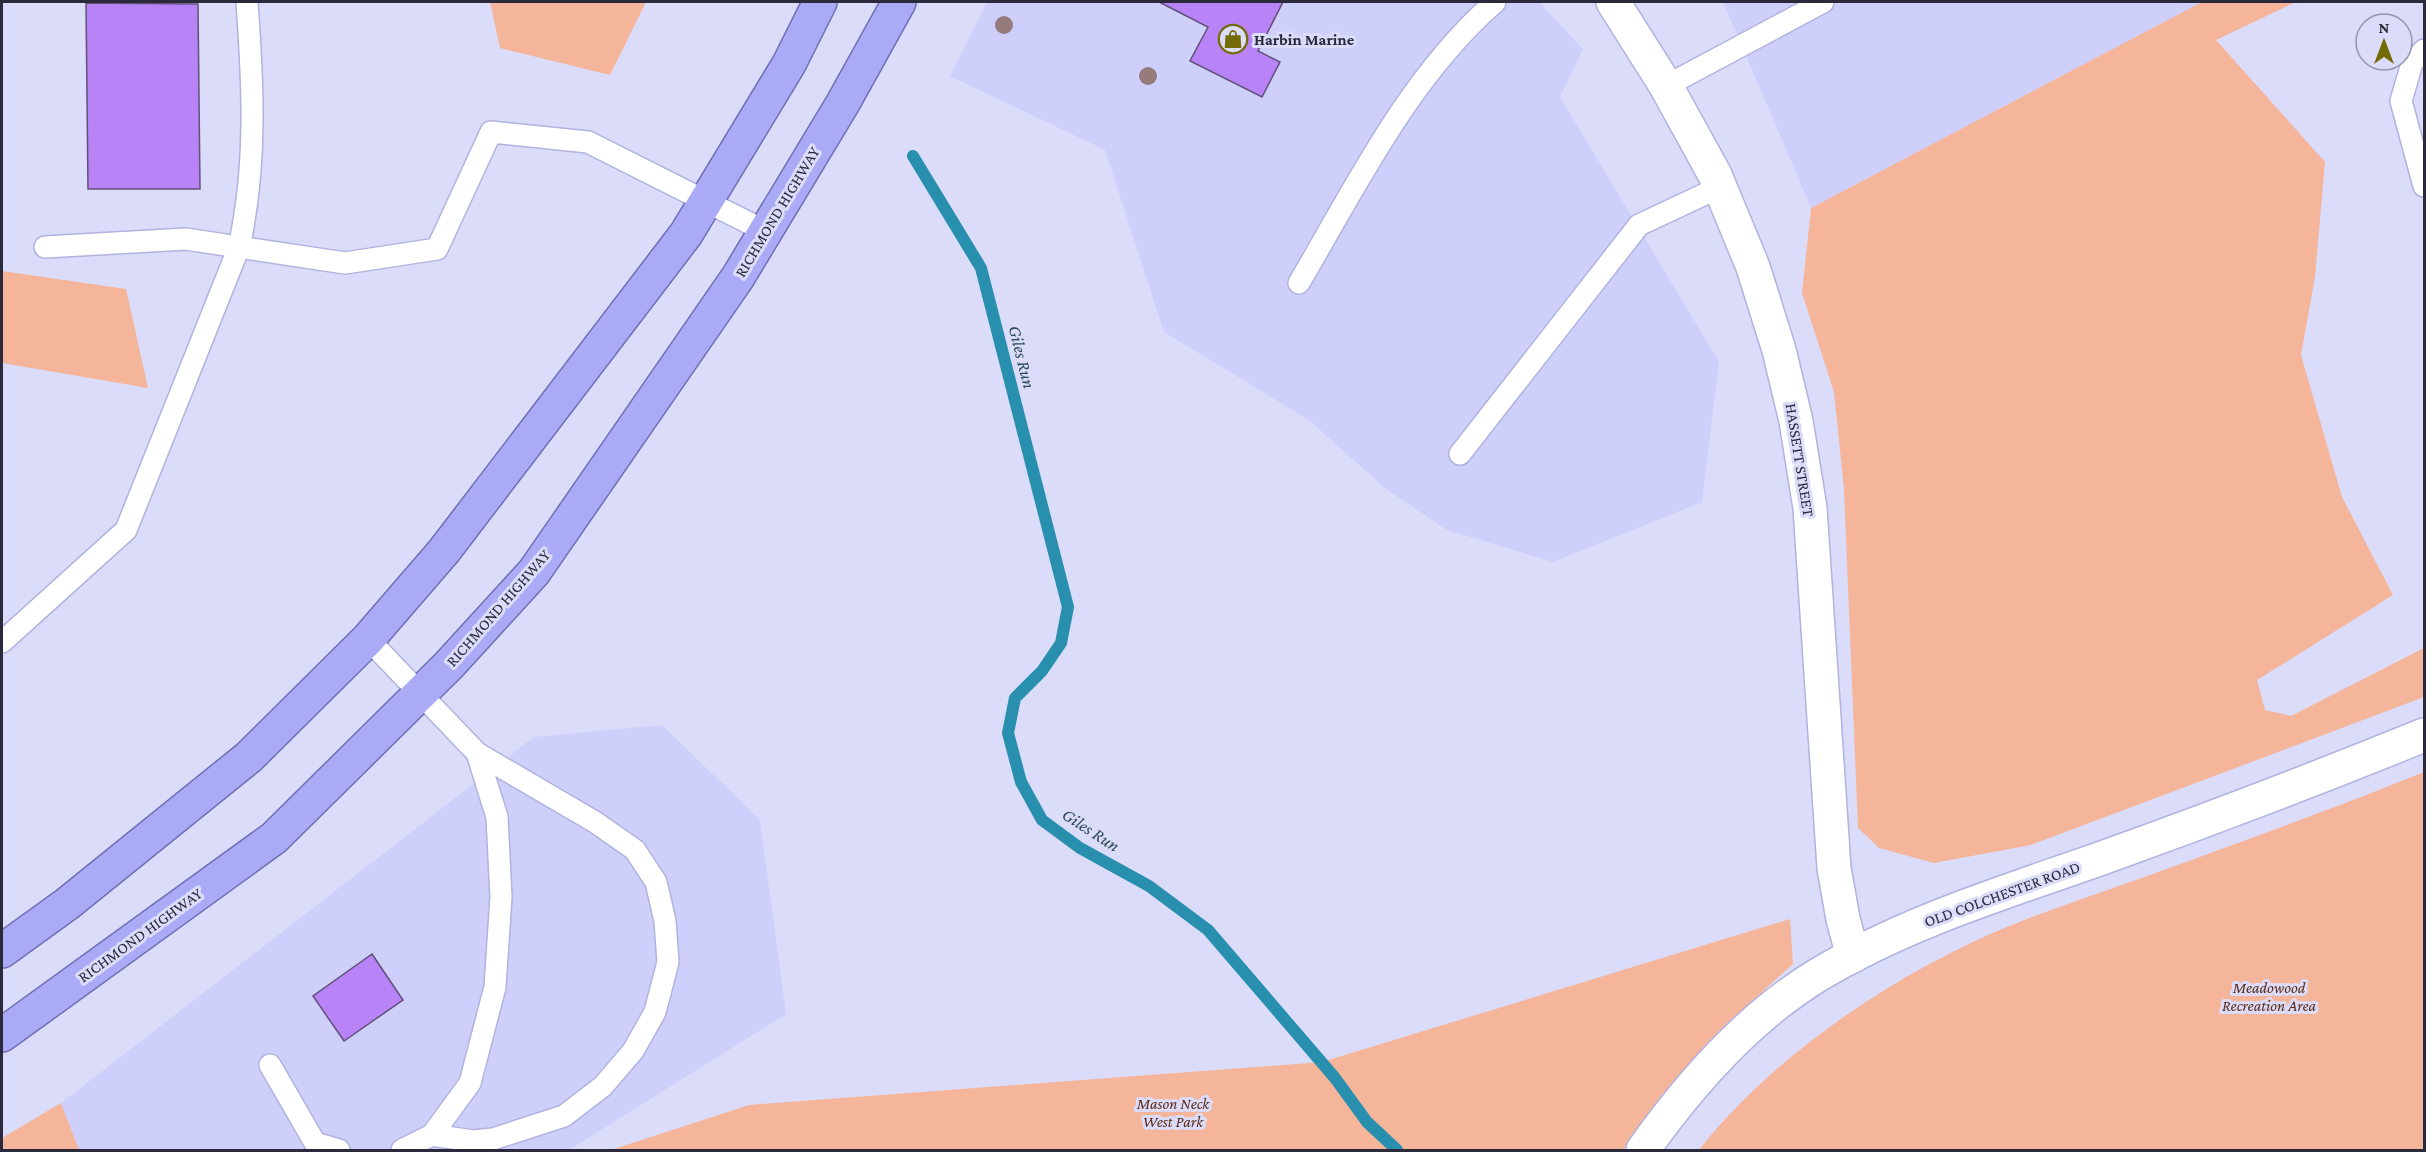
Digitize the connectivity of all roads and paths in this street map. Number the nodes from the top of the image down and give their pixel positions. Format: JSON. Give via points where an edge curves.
{"nodes":[{"id":1,"x":247,"y":2,"type":"edge"},
{"id":2,"x":820,"y":2,"type":"edge"},
{"id":3,"x":899,"y":2,"type":"edge"},
{"id":4,"x":1613,"y":2,"type":"edge"},
{"id":5,"x":1823,"y":2,"type":"edge"},
{"id":6,"x":1482,"y":6,"type":"edge"},
{"id":7,"x":2424,"y":50,"type":"edge"},
{"id":8,"x":1666,"y":86,"type":"junction"},
{"id":9,"x":2424,"y":186,"type":"edge"},
{"id":10,"x":1720,"y":187,"type":"junction"},
{"id":11,"x":706,"y":201,"type":"junction"},
{"id":12,"x":765,"y":231,"type":"junction"},
{"id":13,"x":45,"y":247,"type":"dead end"},
{"id":14,"x":239,"y":247,"type":"junction"},
{"id":15,"x":1299,"y":283,"type":"dead end"},
{"id":16,"x":1460,"y":454,"type":"dead end"},
{"id":17,"x":368,"y":639,"type":"junction"},
{"id":18,"x":2,"y":642,"type":"edge"},
{"id":19,"x":420,"y":694,"type":"junction"},
{"id":20,"x":2424,"y":735,"type":"edge"},
{"id":21,"x":477,"y":753,"type":"junction"},
{"id":22,"x":2,"y":951,"type":"edge"},
{"id":23,"x":1853,"y":956,"type":"junction"},
{"id":24,"x":2,"y":1035,"type":"edge"},
{"id":25,"x":270,"y":1065,"type":"dead end"},
{"id":26,"x":432,"y":1135,"type":"junction"},
{"id":27,"x":339,"y":1150,"type":"edge"},
{"id":28,"x":402,"y":1150,"type":"edge"},
{"id":29,"x":1642,"y":1150,"type":"edge"}],
"edges":[{"from":1,"to":14,"type":"lane","via":[[253,148],[249,204]]},
{"from":2,"to":11,"type":"highway","via":[[789,64]]},
{"from":3,"to":12,"type":"highway","name":"RICHMOND HIGHWAY"},
{"from":4,"to":8,"type":"street","name":"HASSETT STREET"},
{"from":5,"to":8,"type":"lane"},
{"from":6,"to":15,"type":"lane","via":[[1435,63],[1371,160]]},
{"from":7,"to":9,"type":"lane","via":[[2412,63],[2401,101]]},
{"from":8,"to":10,"type":"street","name":"HASSETT STREET"},
{"from":10,"to":16,"type":"lane","via":[[1639,225]]},
{"from":10,"to":23,"type":"street","name":"HASSETT STREET","via":[[1753,267],[1796,421],[1810,508],[1834,868]]},
{"from":11,"to":12,"type":"lane"},
{"from":11,"to":14,"type":"lane","via":[[588,142],[491,132],[437,249],[345,263]]},
{"from":11,"to":17,"type":"highway","via":[[686,234],[444,551]]},
{"from":12,"to":19,"type":"highway","name":"RICHMOND HIGHWAY","via":[[738,277],[534,572]]},
{"from":13,"to":14,"type":"lane","via":[[186,239]]},
{"from":14,"to":18,"type":"lane","via":[[126,531]]},
{"from":17,"to":19,"type":"lane"},
{"from":17,"to":22,"type":"highway","via":[[249,757]]},
{"from":19,"to":21,"type":"lane"},
{"from":19,"to":24,"type":"highway","name":"RICHMOND HIGHWAY","via":[[274,838]]},
{"from":20,"to":23,"type":"street","name":"OLD COLCHESTER ROAD","via":[[2258,802],[1946,913]]},
{"from":21,"to":26,"type":"lane","via":[[497,817],[501,897],[495,987],[470,1083]]},
{"from":21,"to":26,"type":"lane","via":[[635,850],[656,882],[665,921],[668,962],[655,1012],[633,1051],[603,1086],[564,1116],[493,1139],[473,1141]]},
{"from":23,"to":29,"type":"street","name":"OLD COLCHESTER ROAD","via":[[1784,999],[1734,1043]]},
{"from":25,"to":27,"type":"lane","via":[[315,1143]]},
{"from":26,"to":28,"type":"lane"}]}
